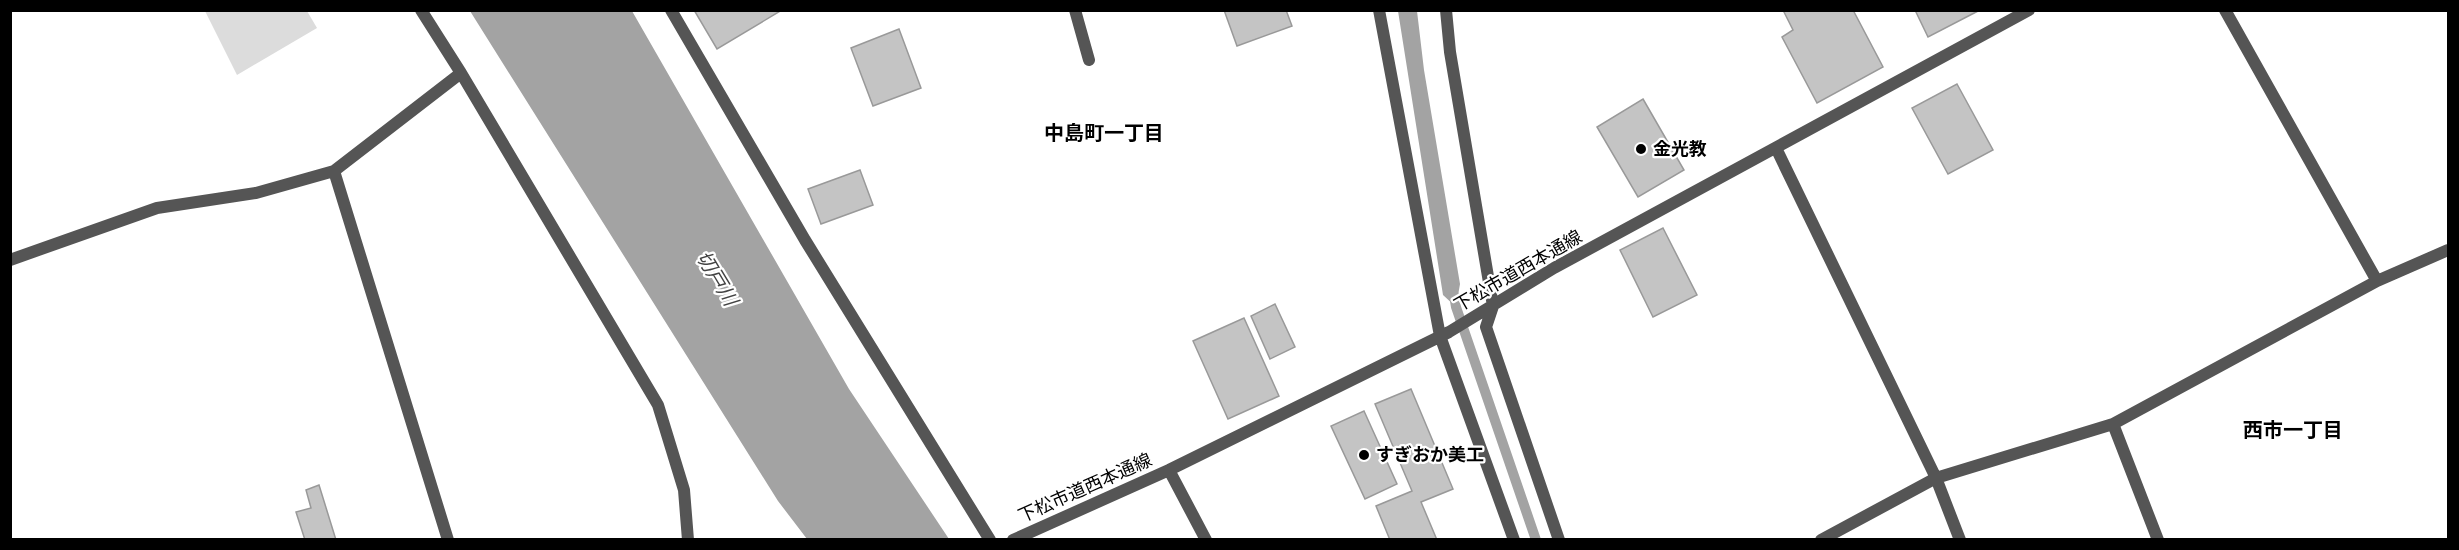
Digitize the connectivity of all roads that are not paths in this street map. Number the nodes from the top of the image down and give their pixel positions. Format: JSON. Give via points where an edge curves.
{"nodes":[{"id":1,"x":421,"y":10,"type":"edge"},
{"id":2,"x":671,"y":10,"type":"edge"},
{"id":3,"x":1076,"y":10,"type":"edge"},
{"id":4,"x":1379,"y":10,"type":"edge"},
{"id":5,"x":1446,"y":10,"type":"edge"},
{"id":6,"x":2029,"y":10,"type":"edge"},
{"id":7,"x":2225,"y":10,"type":"edge"},
{"id":8,"x":1089,"y":60,"type":"dead end"},
{"id":9,"x":461,"y":73,"type":"junction"},
{"id":10,"x":1776,"y":148,"type":"junction"},
{"id":11,"x":334,"y":171,"type":"junction"},
{"id":12,"x":2448,"y":250,"type":"edge"},
{"id":13,"x":10,"y":260,"type":"edge"},
{"id":14,"x":2377,"y":281,"type":"junction"},
{"id":15,"x":1493,"y":306,"type":"junction"},
{"id":16,"x":1445,"y":334,"type":"junction"},
{"id":17,"x":2113,"y":424,"type":"junction"},
{"id":18,"x":1169,"y":471,"type":"junction"},
{"id":19,"x":1936,"y":478,"type":"junction"},
{"id":20,"x":448,"y":540,"type":"edge"},
{"id":21,"x":688,"y":540,"type":"edge"},
{"id":22,"x":990,"y":540,"type":"edge"},
{"id":23,"x":1013,"y":540,"type":"edge"},
{"id":24,"x":1206,"y":540,"type":"edge"},
{"id":25,"x":1514,"y":540,"type":"edge"},
{"id":26,"x":1559,"y":540,"type":"edge"},
{"id":27,"x":1821,"y":540,"type":"edge"},
{"id":28,"x":1960,"y":540,"type":"edge"},
{"id":29,"x":2158,"y":540,"type":"edge"}],
"edges":[{"from":1,"to":9,"type":"street"},
{"from":2,"to":22,"type":"street","via":[[805,240]]},
{"from":3,"to":8,"type":"street"},
{"from":4,"to":16,"type":"street"},
{"from":5,"to":15,"type":"street"},
{"from":6,"to":10,"type":"street","name":"下松市道西本通線"},
{"from":7,"to":14,"type":"street"},
{"from":9,"to":11,"type":"street"},
{"from":9,"to":21,"type":"street","via":[[658,405],[684,490]]},
{"from":10,"to":15,"type":"street","name":"下松市道西本通線","via":[[1554,268]]},
{"from":10,"to":19,"type":"street"},
{"from":11,"to":13,"type":"street","via":[[256,193],[157,208]]},
{"from":11,"to":20,"type":"street"},
{"from":12,"to":14,"type":"street"},
{"from":14,"to":17,"type":"street"},
{"from":15,"to":16,"type":"street","name":"下松市道西本通線"},
{"from":15,"to":26,"type":"street","via":[[1486,327]]},
{"from":16,"to":18,"type":"street","name":"下松市道西本通線"},
{"from":16,"to":25,"type":"street"},
{"from":17,"to":19,"type":"street"},
{"from":17,"to":29,"type":"street"},
{"from":18,"to":23,"type":"street","name":"下松市道西本通線"},
{"from":18,"to":24,"type":"street"},
{"from":19,"to":27,"type":"street"},
{"from":19,"to":28,"type":"street"}]}
